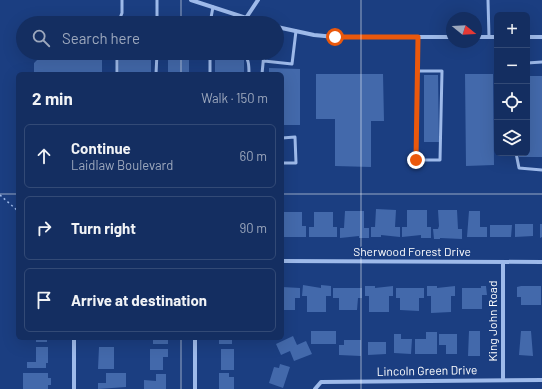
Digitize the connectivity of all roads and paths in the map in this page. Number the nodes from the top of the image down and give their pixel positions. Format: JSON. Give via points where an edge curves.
{"nodes":[{"id":1,"x":122,"y":0,"type":"edge"},
{"id":2,"x":157,"y":0,"type":"edge"},
{"id":3,"x":191,"y":0,"type":"edge"},
{"id":4,"x":258,"y":0,"type":"edge"},
{"id":5,"x":488,"y":0,"type":"edge"},
{"id":6,"x":213,"y":7,"type":"junction"},
{"id":7,"x":121,"y":16,"type":"edge"},
{"id":8,"x":157,"y":16,"type":"edge"},
{"id":9,"x":211,"y":16,"type":"edge"},
{"id":10,"x":240,"y":16,"type":"edge"},
{"id":11,"x":247,"y":16,"type":"edge"},
{"id":12,"x":284,"y":28,"type":"edge"},
{"id":13,"x":296,"y":31,"type":"junction"},
{"id":14,"x":418,"y":37,"type":"junction"},
{"id":15,"x":446,"y":37,"type":"edge"},
{"id":16,"x":482,"y":37,"type":"edge"},
{"id":17,"x":489,"y":37,"type":"junction"},
{"id":18,"x":494,"y":37,"type":"edge"},
{"id":19,"x":530,"y":37,"type":"edge"},
{"id":20,"x":542,"y":37,"type":"edge"},
{"id":21,"x":117,"y":60,"type":"edge"},
{"id":22,"x":157,"y":60,"type":"edge"},
{"id":23,"x":210,"y":60,"type":"edge"},
{"id":24,"x":248,"y":60,"type":"edge"},
{"id":25,"x":264,"y":61,"type":"joint"},
{"id":26,"x":542,"y":62,"type":"edge"},
{"id":27,"x":530,"y":63,"type":"edge"},
{"id":28,"x":417,"y":71,"type":"junction"},
{"id":29,"x":117,"y":72,"type":"edge"},
{"id":30,"x":156,"y":72,"type":"edge"},
{"id":31,"x":210,"y":72,"type":"edge"},
{"id":32,"x":249,"y":72,"type":"edge"},
{"id":33,"x":262,"y":72,"type":"edge"},
{"id":34,"x":284,"y":138,"type":"edge"},
{"id":35,"x":517,"y":156,"type":"edge"},
{"id":36,"x":284,"y":163,"type":"edge"},
{"id":37,"x":542,"y":170,"type":"edge"},
{"id":38,"x":0,"y":195,"type":"edge"},
{"id":39,"x":16,"y":209,"type":"edge"},
{"id":40,"x":284,"y":261,"type":"edge"},
{"id":41,"x":503,"y":262,"type":"junction"},
{"id":42,"x":542,"y":262,"type":"edge"},
{"id":43,"x":74,"y":340,"type":"edge"},
{"id":44,"x":195,"y":340,"type":"edge"},
{"id":45,"x":502,"y":379,"type":"junction"},
{"id":46,"x":542,"y":380,"type":"edge"},
{"id":47,"x":74,"y":389,"type":"edge"},
{"id":48,"x":195,"y":389,"type":"edge"},
{"id":49,"x":315,"y":389,"type":"edge"}],
"edges":[{"from":1,"to":7,"type":"lane"},
{"from":2,"to":8,"type":"lane"},
{"from":3,"to":6,"type":"street"},
{"from":4,"to":11,"type":"street"},
{"from":5,"to":17,"type":"lane"},
{"from":6,"to":9,"type":"lane"},
{"from":6,"to":10,"type":"street"},
{"from":12,"to":13,"type":"street"},
{"from":13,"to":14,"type":"street","via":[[335,37]]},
{"from":13,"to":25,"type":"lane","via":[[292,64]]},
{"from":14,"to":15,"type":"street"},
{"from":14,"to":28,"type":"lane"},
{"from":16,"to":17,"type":"street"},
{"from":17,"to":18,"type":"street"},
{"from":19,"to":20,"type":"street"},
{"from":21,"to":29,"type":"lane"},
{"from":22,"to":30,"type":"lane"},
{"from":23,"to":31,"type":"lane"},
{"from":24,"to":32,"type":"lane"},
{"from":25,"to":33,"type":"lane"},
{"from":26,"to":27,"type":"lane"},
{"from":28,"to":28,"type":"lane","via":[[416,160],[440,160],[442,71]]},
{"from":34,"to":36,"type":"lane","via":[[295,137],[296,163]]},
{"from":35,"to":37,"type":"lane","via":[[519,168]]},
{"from":38,"to":39,"type":"path"},
{"from":40,"to":41,"type":"street","name":"Sherwood Forest Drive"},
{"from":41,"to":42,"type":"street","name":"Sherwood Forest Drive"},
{"from":41,"to":45,"type":"street","name":"King John Road"},
{"from":43,"to":47,"type":"street"},
{"from":44,"to":48,"type":"street"},
{"from":45,"to":46,"type":"street","name":"Lincoln Green Drive"},
{"from":45,"to":49,"type":"street","name":"Lincoln Green Drive","via":[[321,382]]}]}
